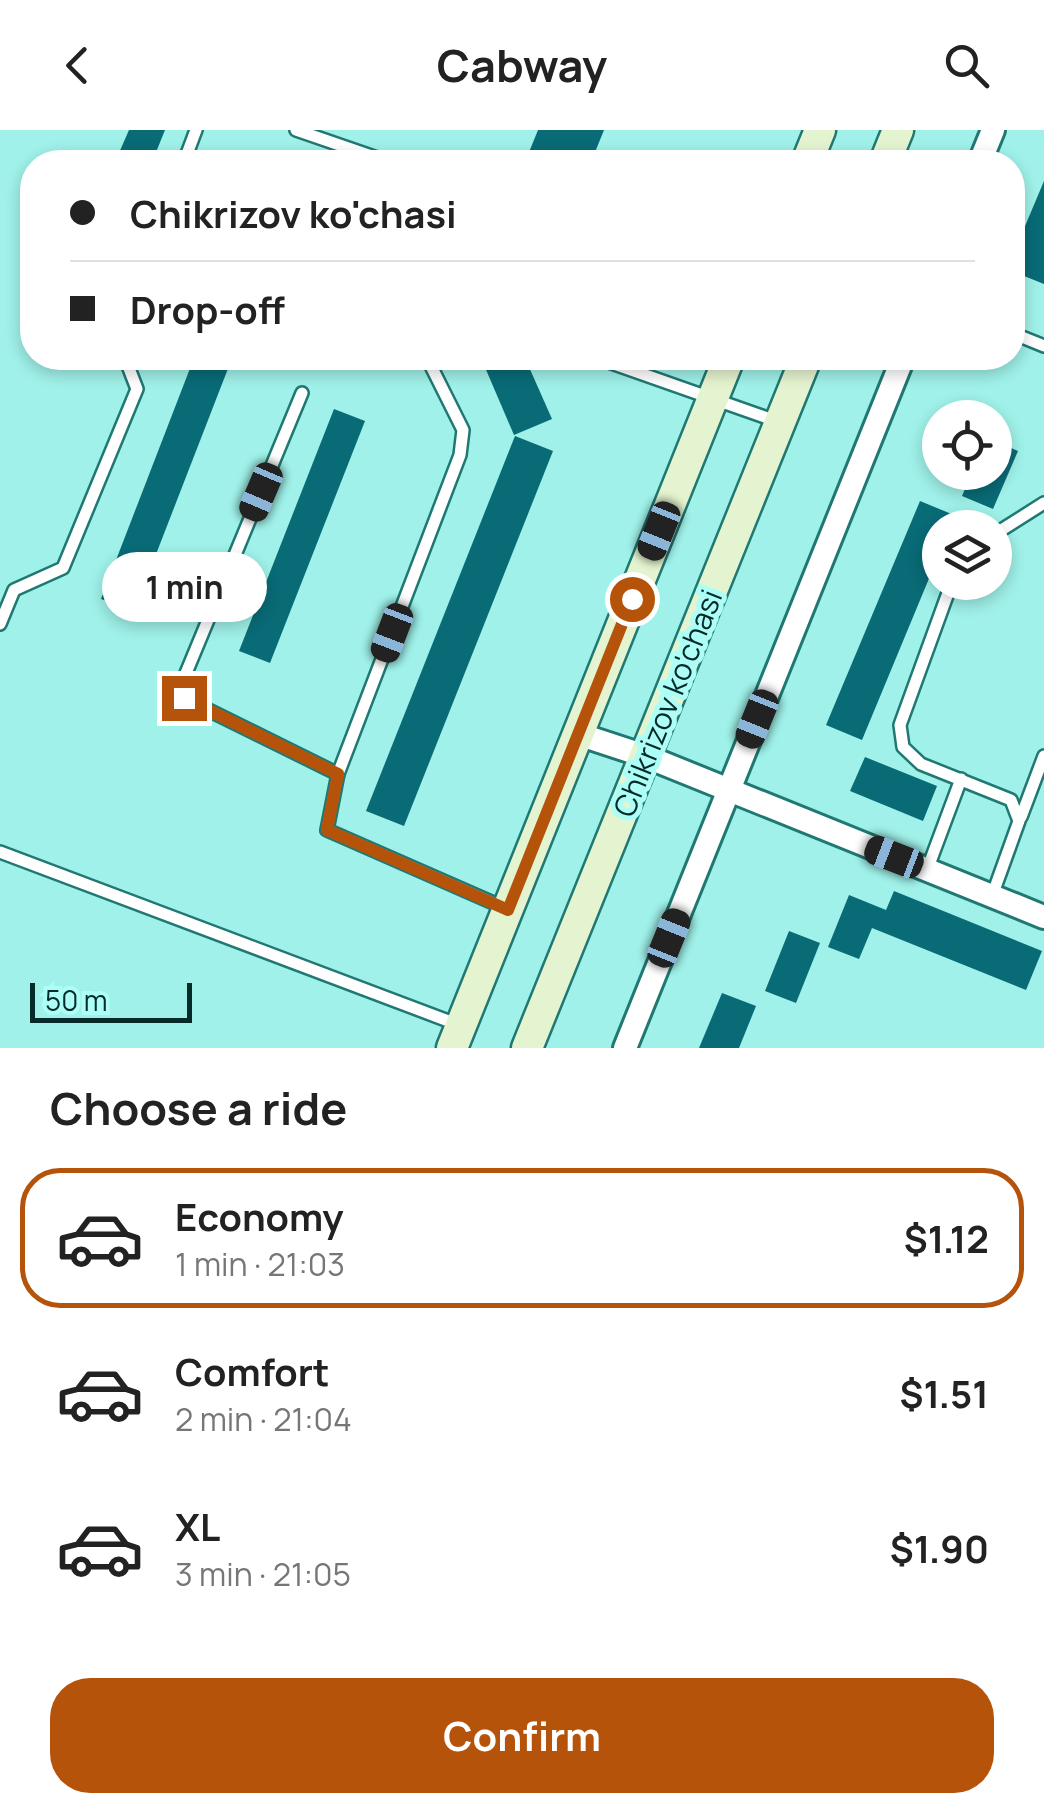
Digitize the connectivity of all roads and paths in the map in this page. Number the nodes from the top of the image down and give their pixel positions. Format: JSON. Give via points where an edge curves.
{"nodes":[{"id":1,"x":296,"y":130,"type":"edge"},
{"id":2,"x":354,"y":150,"type":"edge"},
{"id":3,"x":130,"y":370,"type":"edge"},
{"id":4,"x":433,"y":370,"type":"edge"},
{"id":5,"x":633,"y":370,"type":"edge"},
{"id":6,"x":723,"y":370,"type":"edge"},
{"id":7,"x":801,"y":370,"type":"edge"},
{"id":8,"x":897,"y":370,"type":"edge"},
{"id":9,"x":302,"y":393,"type":"dead end"},
{"id":10,"x":713,"y":396,"type":"junction"},
{"id":11,"x":780,"y":422,"type":"junction"},
{"id":12,"x":1044,"y":503,"type":"edge"},
{"id":13,"x":1012,"y":523,"type":"edge"},
{"id":14,"x":945,"y":600,"type":"edge"},
{"id":15,"x":0,"y":624,"type":"edge"},
{"id":16,"x":578,"y":734,"type":"junction"},
{"id":17,"x":646,"y":756,"type":"junction"},
{"id":18,"x":1044,"y":756,"type":"edge"},
{"id":19,"x":338,"y":774,"type":"junction"},
{"id":20,"x":961,"y":780,"type":"junction"},
{"id":21,"x":728,"y":792,"type":"junction"},
{"id":22,"x":1019,"y":821,"type":"junction"},
{"id":23,"x":0,"y":852,"type":"edge"},
{"id":24,"x":927,"y":870,"type":"junction"},
{"id":25,"x":992,"y":896,"type":"junction"},
{"id":26,"x":508,"y":910,"type":"junction"},
{"id":27,"x":1044,"y":917,"type":"edge"},
{"id":28,"x":456,"y":1037,"type":"edge"},
{"id":29,"x":528,"y":1048,"type":"edge"},
{"id":30,"x":625,"y":1048,"type":"edge"}],
"edges":[{"from":1,"to":2,"type":"lane"},
{"from":3,"to":15,"type":"lane","via":[[137,389],[64,568],[14,590]]},
{"from":4,"to":19,"type":"lane","via":[[463,430],[460,456]]},
{"from":5,"to":10,"type":"lane"},
{"from":6,"to":10,"type":"main road"},
{"from":7,"to":11,"type":"main road","name":"Chikrizov ko'chasi"},
{"from":8,"to":21,"type":"street"},
{"from":9,"to":19,"type":"lane","via":[[180,690],[184,698]]},
{"from":10,"to":11,"type":"lane"},
{"from":10,"to":16,"type":"main road"},
{"from":11,"to":17,"type":"main road","name":"Chikrizov ko'chasi"},
{"from":12,"to":13,"type":"lane"},
{"from":14,"to":20,"type":"lane","via":[[900,725],[903,746],[922,764]]},
{"from":16,"to":17,"type":"street"},
{"from":16,"to":26,"type":"main road"},
{"from":17,"to":21,"type":"street"},
{"from":17,"to":29,"type":"main road","name":"Chikrizov ko'chasi"},
{"from":18,"to":22,"type":"lane"},
{"from":19,"to":26,"type":"lane","via":[[327,830]]},
{"from":20,"to":22,"type":"lane","via":[[1012,800]]},
{"from":20,"to":24,"type":"lane"},
{"from":21,"to":24,"type":"street"},
{"from":21,"to":30,"type":"street"},
{"from":22,"to":25,"type":"lane"},
{"from":23,"to":28,"type":"lane"},
{"from":24,"to":25,"type":"street"},
{"from":25,"to":27,"type":"street"},
{"from":26,"to":28,"type":"main road"}]}
